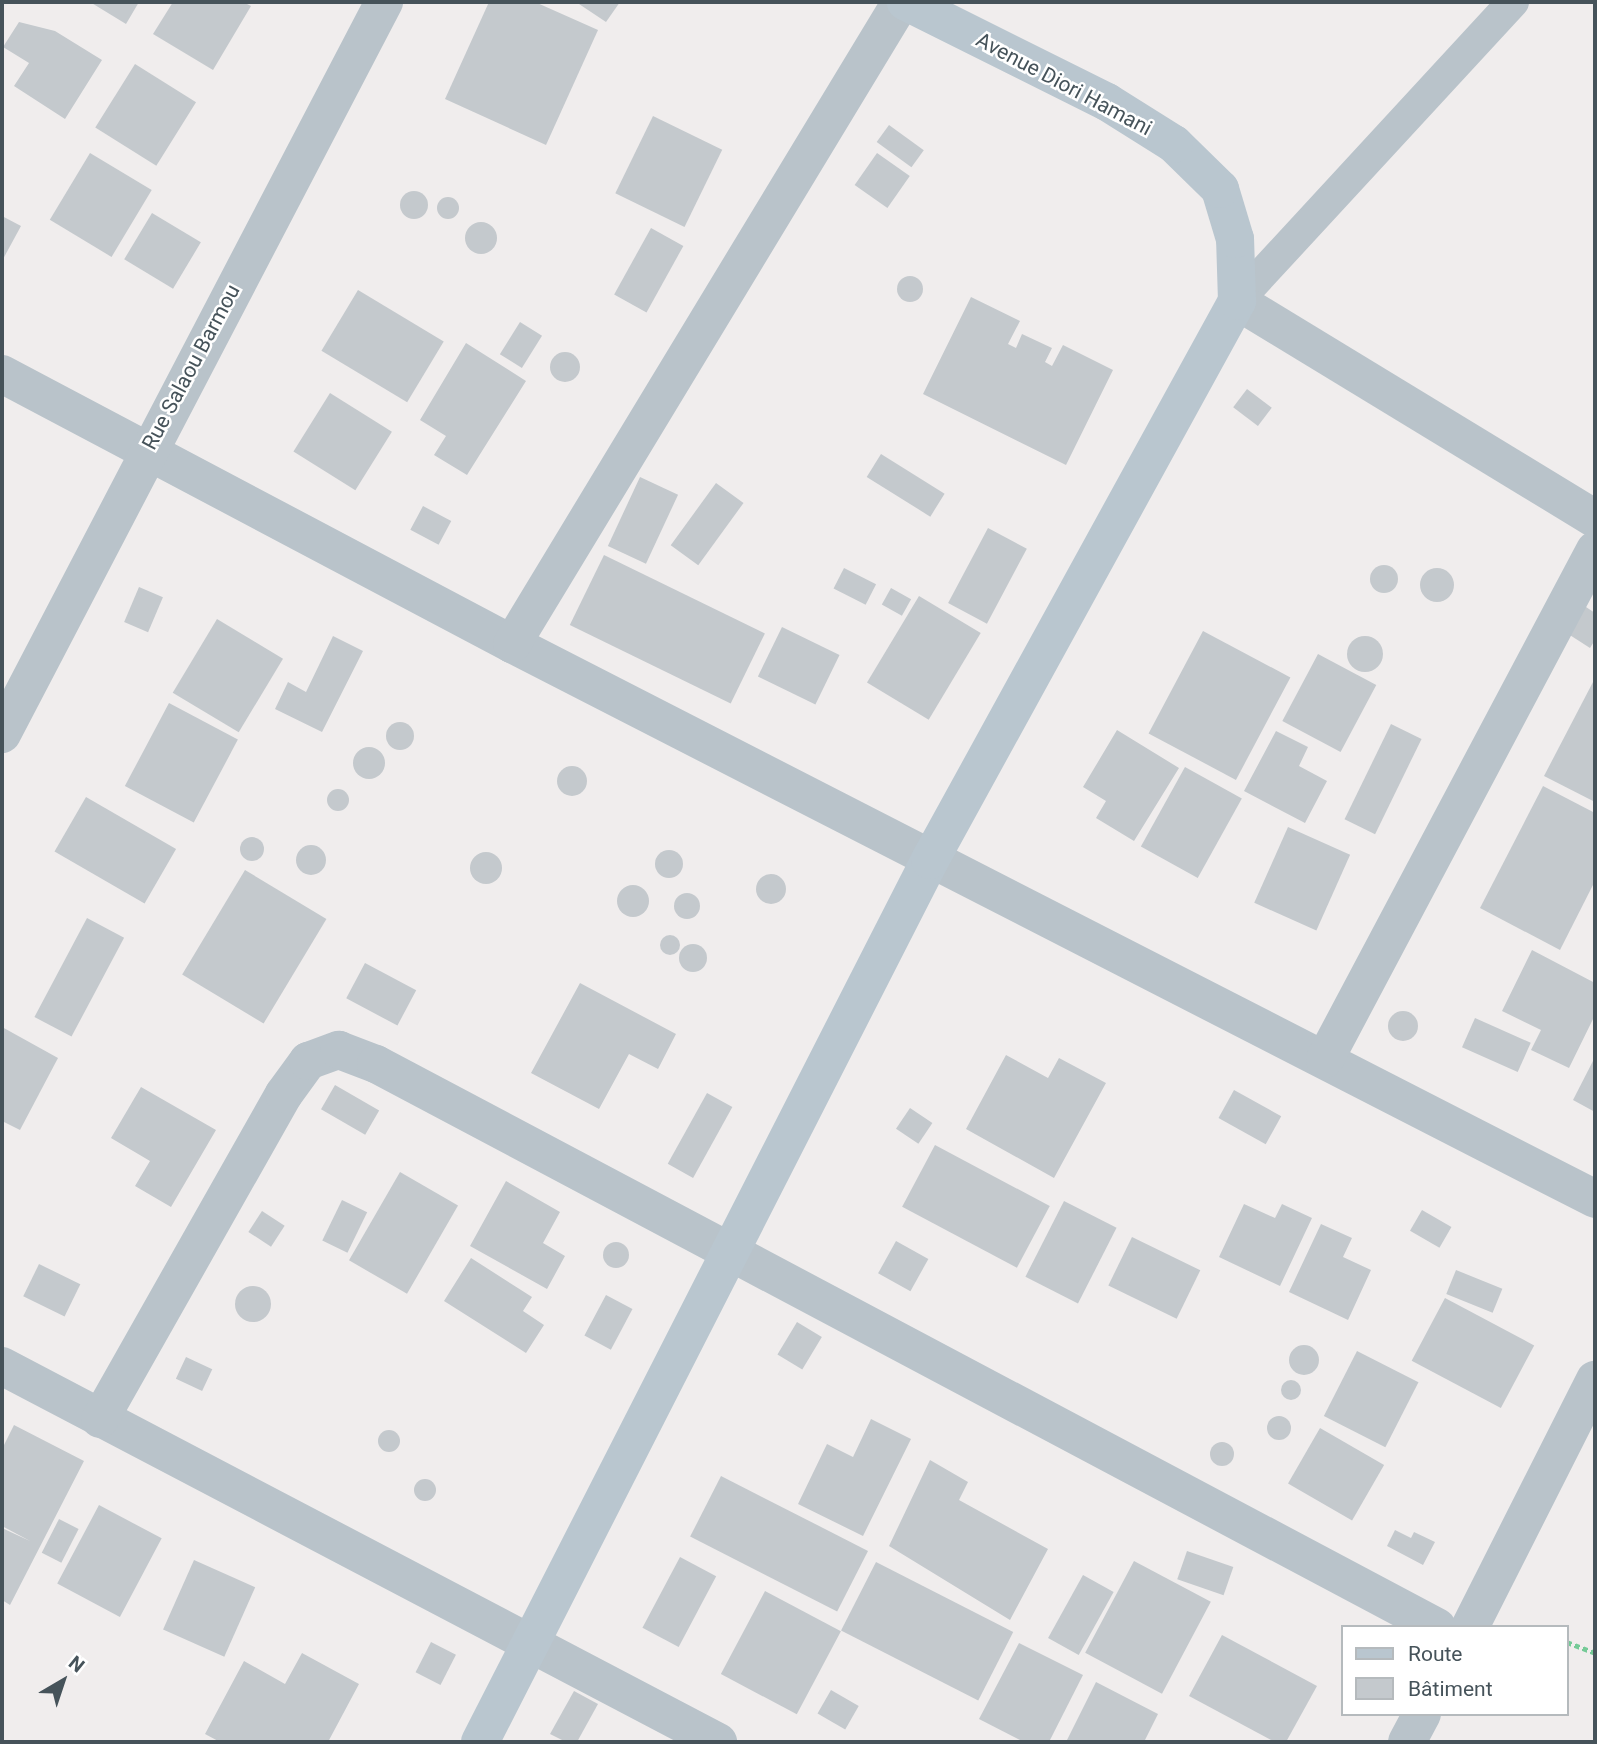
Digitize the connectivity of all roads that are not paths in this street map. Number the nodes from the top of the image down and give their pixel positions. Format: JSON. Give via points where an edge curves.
{"nodes":[{"id":1,"x":384,"y":2,"type":"edge"},
{"id":2,"x":904,"y":2,"type":"edge"},
{"id":3,"x":1513,"y":2,"type":"edge"},
{"id":4,"x":1237,"y":302,"type":"junction"},
{"id":5,"x":2,"y":374,"type":"edge"},
{"id":6,"x":146,"y":450,"type":"junction"},
{"id":7,"x":1595,"y":519,"type":"edge"},
{"id":8,"x":1595,"y":550,"type":"edge"},
{"id":9,"x":512,"y":644,"type":"junction"},
{"id":10,"x":2,"y":734,"type":"edge"},
{"id":11,"x":930,"y":860,"type":"junction"},
{"id":12,"x":1325,"y":1059,"type":"junction"},
{"id":13,"x":1595,"y":1199,"type":"edge"},
{"id":14,"x":732,"y":1256,"type":"junction"},
{"id":15,"x":2,"y":1366,"type":"edge"},
{"id":16,"x":1595,"y":1380,"type":"edge"},
{"id":17,"x":100,"y":1419,"type":"junction"},
{"id":18,"x":1433,"y":1625,"type":"edge"},
{"id":19,"x":1471,"y":1625,"type":"edge"},
{"id":20,"x":529,"y":1643,"type":"junction"},
{"id":21,"x":1421,"y":1716,"type":"edge"},
{"id":22,"x":481,"y":1742,"type":"edge"},
{"id":23,"x":718,"y":1742,"type":"edge"},
{"id":24,"x":1407,"y":1742,"type":"edge"}],
"edges":[{"from":1,"to":6,"type":"street","name":"Rue Salaou Barmou"},
{"from":2,"to":4,"type":"street","name":"Avenue Diori Hamani","via":[[1107,102],[1174,144],[1220,189],[1235,239]]},
{"from":2,"to":9,"type":"street"},
{"from":3,"to":4,"type":"lane"},
{"from":4,"to":7,"type":"street"},
{"from":4,"to":11,"type":"street"},
{"from":5,"to":6,"type":"street"},
{"from":6,"to":9,"type":"street"},
{"from":6,"to":10,"type":"street","name":"Rue Salaou Barmou"},
{"from":8,"to":12,"type":"street"},
{"from":9,"to":11,"type":"street"},
{"from":11,"to":12,"type":"street"},
{"from":11,"to":14,"type":"street"},
{"from":12,"to":13,"type":"street"},
{"from":14,"to":17,"type":"street","via":[[376,1064],[339,1050],[308,1060],[284,1094]]},
{"from":14,"to":18,"type":"street"},
{"from":14,"to":20,"type":"street"},
{"from":15,"to":17,"type":"street"},
{"from":16,"to":19,"type":"street"},
{"from":17,"to":20,"type":"street"},
{"from":20,"to":22,"type":"street"},
{"from":20,"to":23,"type":"street"},
{"from":21,"to":24,"type":"street"}]}
